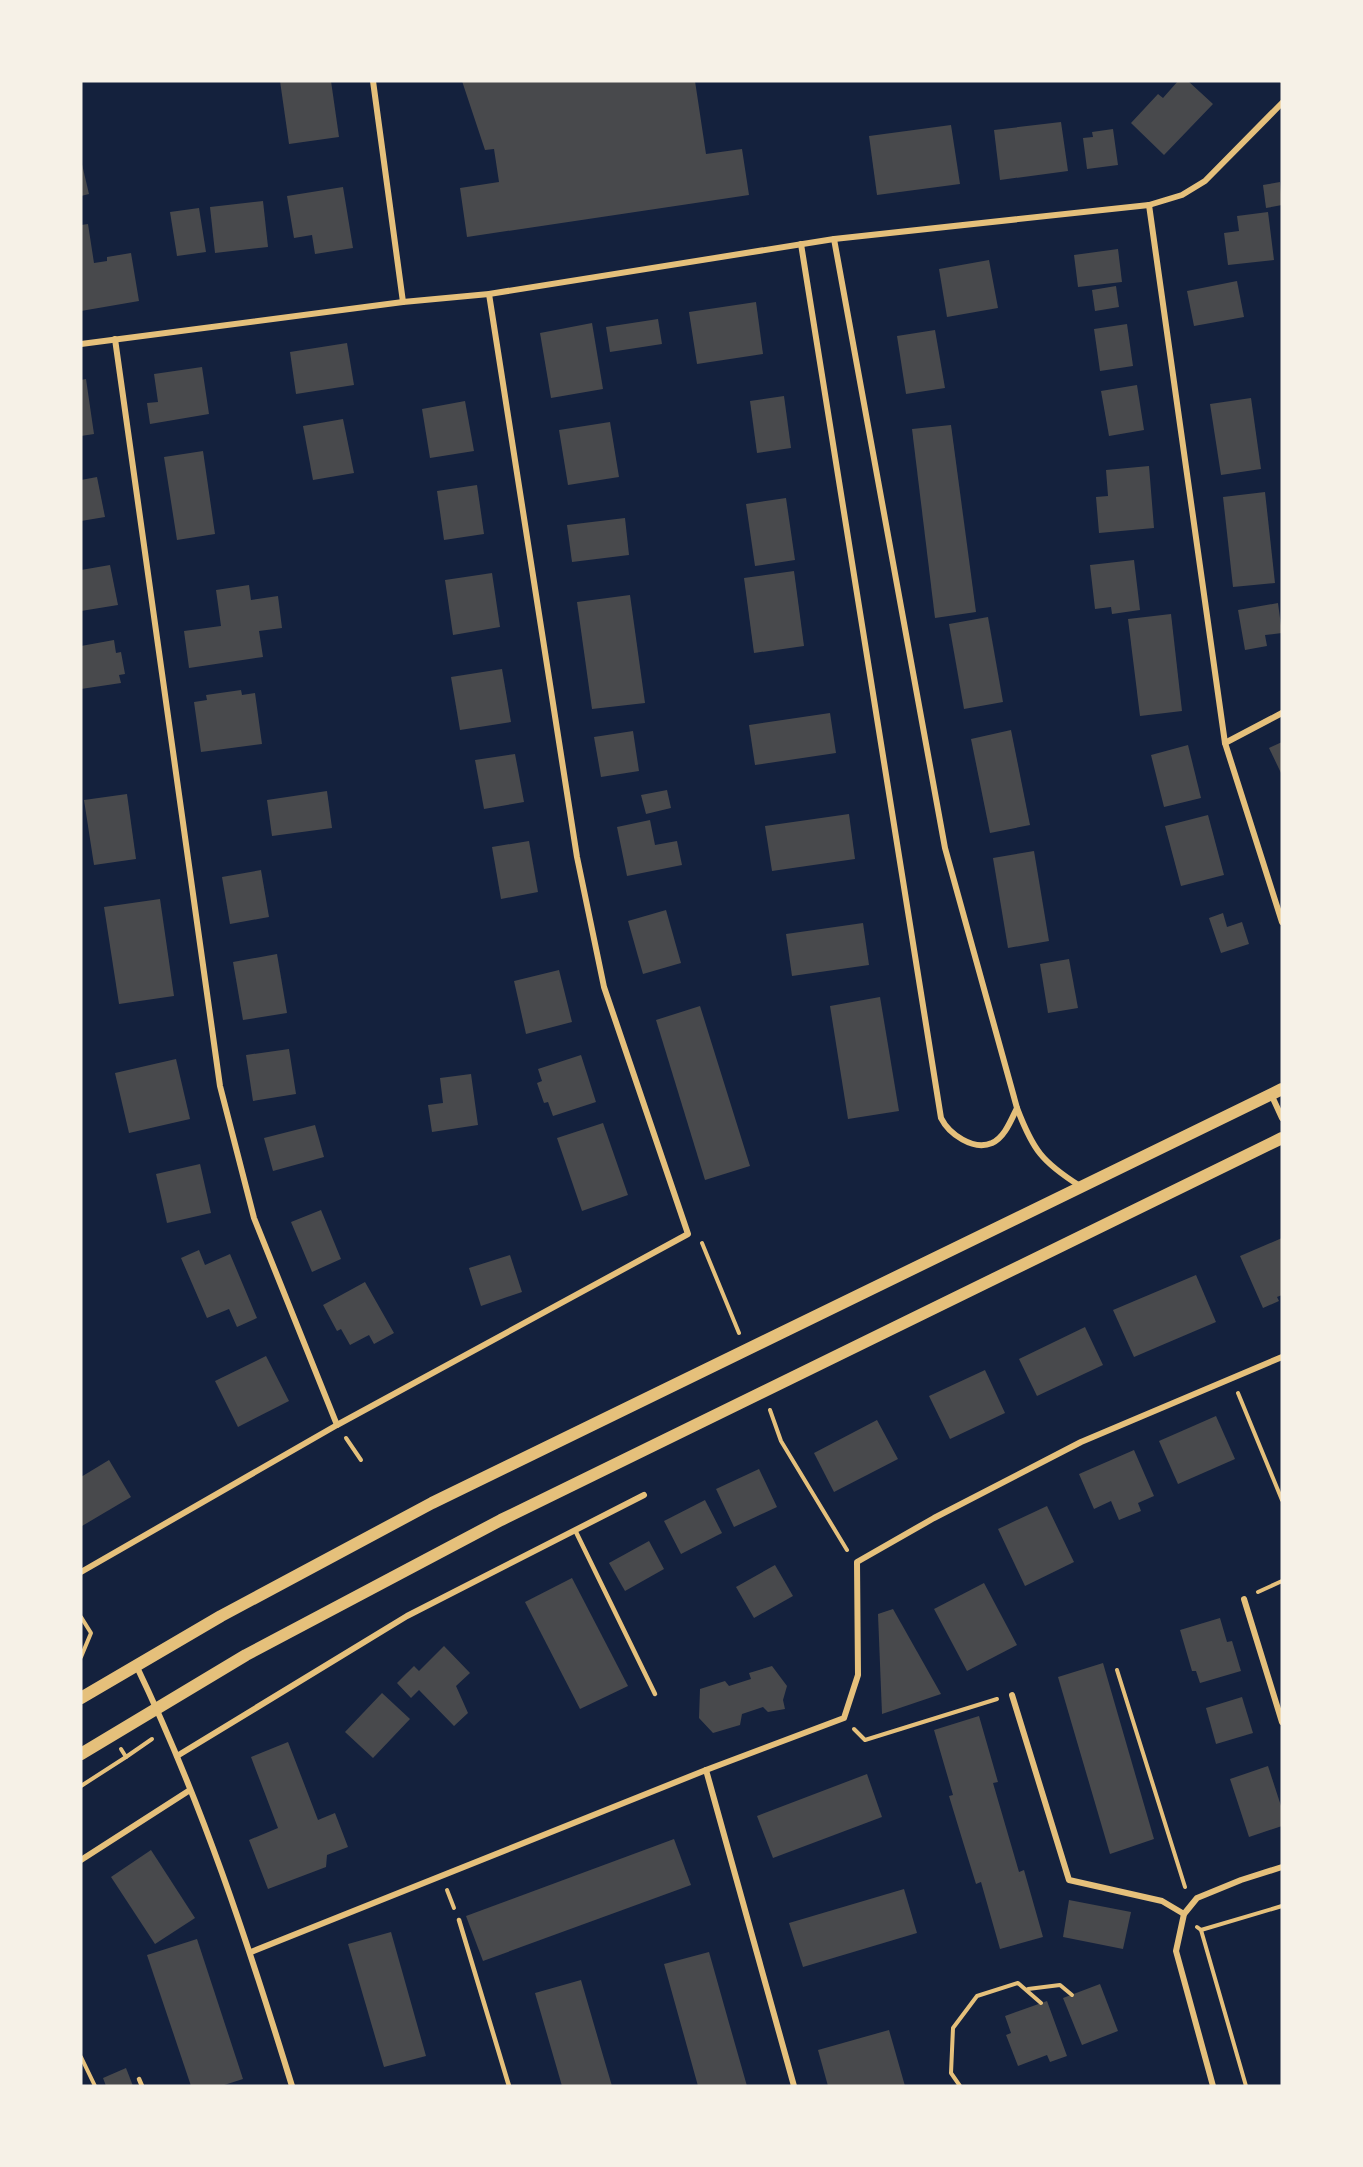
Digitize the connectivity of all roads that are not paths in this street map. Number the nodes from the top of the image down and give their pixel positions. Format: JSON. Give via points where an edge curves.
{"nodes":[{"id":1,"x":373,"y":81,"type":"edge"},
{"id":2,"x":1282,"y":103,"type":"edge"},
{"id":3,"x":1149,"y":205,"type":"junction"},
{"id":4,"x":834,"y":239,"type":"junction"},
{"id":5,"x":801,"y":244,"type":"junction"},
{"id":6,"x":489,"y":294,"type":"junction"},
{"id":7,"x":403,"y":302,"type":"junction"},
{"id":8,"x":115,"y":339,"type":"junction"},
{"id":9,"x":81,"y":344,"type":"edge"},
{"id":10,"x":1282,"y":713,"type":"edge"},
{"id":11,"x":1225,"y":743,"type":"junction"},
{"id":12,"x":1282,"y":922,"type":"edge"},
{"id":13,"x":1276,"y":1091,"type":"edge"},
{"id":14,"x":1017,"y":1108,"type":"junction"},
{"id":15,"x":1282,"y":1118,"type":"edge"},
{"id":16,"x":1282,"y":1138,"type":"edge"},
{"id":17,"x":1080,"y":1186,"type":"junction"},
{"id":18,"x":1282,"y":1357,"type":"edge"},
{"id":19,"x":337,"y":1425,"type":"junction"},
{"id":20,"x":644,"y":1495,"type":"dead end"},
{"id":21,"x":574,"y":1530,"type":"junction"},
{"id":22,"x":81,"y":1572,"type":"edge"},
{"id":23,"x":1244,"y":1599,"type":"road end"},
{"id":24,"x":136,"y":1665,"type":"junction"},
{"id":25,"x":655,"y":1694,"type":"dead end"},
{"id":26,"x":1012,"y":1695,"type":"road end"},
{"id":27,"x":81,"y":1698,"type":"edge"},
{"id":28,"x":157,"y":1708,"type":"junction"},
{"id":29,"x":1282,"y":1722,"type":"edge"},
{"id":30,"x":81,"y":1754,"type":"edge"},
{"id":31,"x":177,"y":1756,"type":"junction"},
{"id":32,"x":706,"y":1770,"type":"junction"},
{"id":33,"x":190,"y":1790,"type":"junction"},
{"id":34,"x":81,"y":1860,"type":"edge"},
{"id":35,"x":1282,"y":1867,"type":"edge"},
{"id":36,"x":1184,"y":1914,"type":"junction"},
{"id":37,"x":459,"y":1920,"type":"road end"},
{"id":38,"x":251,"y":1952,"type":"junction"},
{"id":39,"x":139,"y":2079,"type":"dead end"},
{"id":40,"x":142,"y":2086,"type":"edge"},
{"id":41,"x":290,"y":2086,"type":"edge"},
{"id":42,"x":509,"y":2086,"type":"edge"},
{"id":43,"x":794,"y":2086,"type":"edge"},
{"id":44,"x":1213,"y":2086,"type":"edge"}],
"edges":[{"from":1,"to":7,"type":"street"},
{"from":2,"to":3,"type":"street","via":[[1205,181],[1182,195]]},
{"from":3,"to":4,"type":"street"},
{"from":3,"to":11,"type":"street"},
{"from":4,"to":5,"type":"street"},
{"from":4,"to":14,"type":"street","via":[[945,848]]},
{"from":5,"to":6,"type":"street"},
{"from":5,"to":14,"type":"street","via":[[941,1118],[946,1129],[963,1140],[992,1143],[1002,1136]]},
{"from":6,"to":7,"type":"street"},
{"from":6,"to":19,"type":"street","via":[[584,890],[604,987],[687,1234]]},
{"from":7,"to":8,"type":"street"},
{"from":8,"to":9,"type":"street"},
{"from":8,"to":19,"type":"street","via":[[219,1086],[254,1218]]},
{"from":10,"to":11,"type":"street"},
{"from":11,"to":12,"type":"street"},
{"from":13,"to":15,"type":"street"},
{"from":13,"to":17,"type":"main road"},
{"from":14,"to":17,"type":"street","via":[[1029,1139],[1048,1166]]},
{"from":16,"to":28,"type":"main road","via":[[501,1520],[246,1655]]},
{"from":17,"to":24,"type":"main road","via":[[432,1503]]},
{"from":18,"to":32,"type":"street","via":[[1081,1442],[857,1562],[858,1675],[844,1718]]},
{"from":19,"to":22,"type":"street"},
{"from":20,"to":21,"type":"street"},
{"from":21,"to":25,"type":"lane"},
{"from":21,"to":31,"type":"street","via":[[407,1616]]},
{"from":23,"to":29,"type":"street"},
{"from":24,"to":27,"type":"main road"},
{"from":24,"to":28,"type":"street"},
{"from":26,"to":36,"type":"street","via":[[1069,1880],[1162,1901]]},
{"from":28,"to":30,"type":"main road"},
{"from":28,"to":31,"type":"street"},
{"from":31,"to":33,"type":"street"},
{"from":32,"to":38,"type":"street"},
{"from":32,"to":43,"type":"street"},
{"from":33,"to":34,"type":"street"},
{"from":33,"to":38,"type":"street"},
{"from":35,"to":36,"type":"street","via":[[1197,1898]]},
{"from":36,"to":44,"type":"street","via":[[1176,1951]]},
{"from":37,"to":42,"type":"lane"},
{"from":38,"to":41,"type":"street"},
{"from":39,"to":40,"type":"lane"}]}
